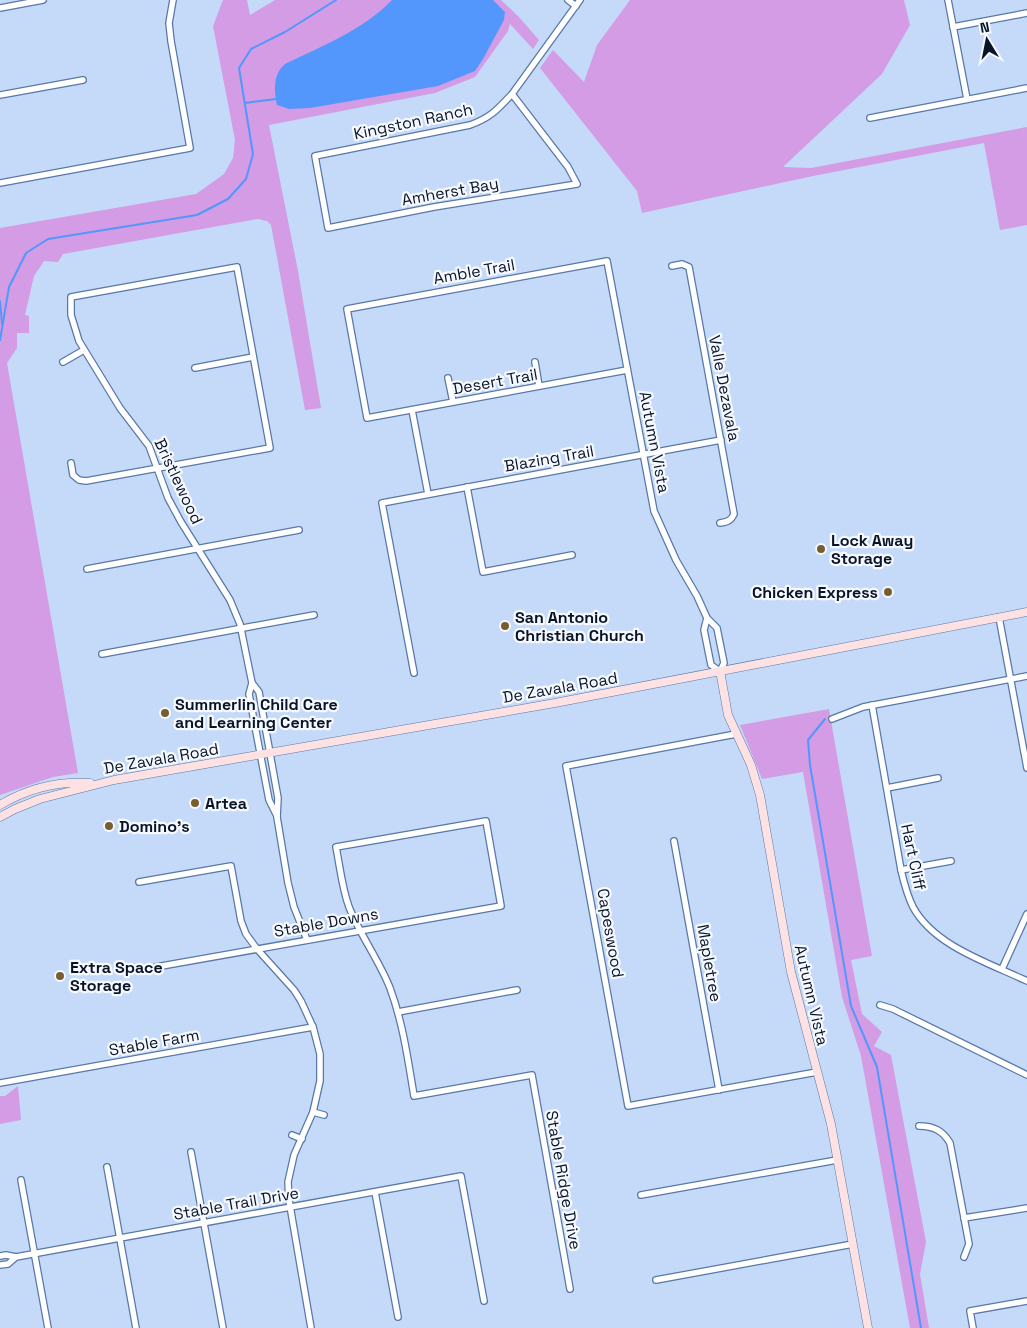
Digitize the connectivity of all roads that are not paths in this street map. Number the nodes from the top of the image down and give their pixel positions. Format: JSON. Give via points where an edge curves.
{"nodes":[{"id":1,"x":43,"y":0,"type":"edge"},
{"id":2,"x":173,"y":0,"type":"edge"},
{"id":3,"x":568,"y":0,"type":"edge"},
{"id":4,"x":580,"y":0,"type":"edge"},
{"id":5,"x":948,"y":0,"type":"edge"},
{"id":6,"x":576,"y":6,"type":"junction"},
{"id":7,"x":0,"y":8,"type":"edge"},
{"id":8,"x":1027,"y":13,"type":"edge"},
{"id":9,"x":954,"y":27,"type":"junction"},
{"id":10,"x":83,"y":80,"type":"dead end"},
{"id":11,"x":1027,"y":88,"type":"edge"},
{"id":12,"x":512,"y":94,"type":"junction"},
{"id":13,"x":0,"y":95,"type":"edge"},
{"id":14,"x":966,"y":99,"type":"junction"},
{"id":15,"x":870,"y":118,"type":"dead end"},
{"id":16,"x":0,"y":182,"type":"edge"},
{"id":17,"x":328,"y":228,"type":"joint"},
{"id":18,"x":607,"y":261,"type":"joint"},
{"id":19,"x":672,"y":266,"type":"dead end"},
{"id":20,"x":84,"y":350,"type":"junction"},
{"id":21,"x":253,"y":357,"type":"junction"},
{"id":22,"x":63,"y":362,"type":"dead end"},
{"id":23,"x":535,"y":362,"type":"dead end"},
{"id":24,"x":195,"y":368,"type":"dead end"},
{"id":25,"x":627,"y":370,"type":"junction"},
{"id":26,"x":448,"y":378,"type":"dead end"},
{"id":27,"x":539,"y":386,"type":"junction"},
{"id":28,"x":452,"y":402,"type":"junction"},
{"id":29,"x":412,"y":410,"type":"junction"},
{"id":30,"x":367,"y":418,"type":"joint"},
{"id":31,"x":721,"y":440,"type":"junction"},
{"id":32,"x":643,"y":455,"type":"junction"},
{"id":33,"x":71,"y":463,"type":"dead end"},
{"id":34,"x":157,"y":469,"type":"junction"},
{"id":35,"x":467,"y":487,"type":"junction"},
{"id":36,"x":428,"y":494,"type":"junction"},
{"id":37,"x":720,"y":523,"type":"dead end"},
{"id":38,"x":299,"y":530,"type":"dead end"},
{"id":39,"x":198,"y":549,"type":"junction"},
{"id":40,"x":572,"y":555,"type":"dead end"},
{"id":41,"x":87,"y":569,"type":"dead end"},
{"id":42,"x":1027,"y":612,"type":"edge"},
{"id":43,"x":314,"y":615,"type":"dead end"},
{"id":44,"x":707,"y":618,"type":"junction"},
{"id":45,"x":999,"y":618,"type":"junction"},
{"id":46,"x":241,"y":628,"type":"junction"},
{"id":47,"x":102,"y":654,"type":"dead end"},
{"id":48,"x":720,"y":671,"type":"junction"},
{"id":49,"x":414,"y":673,"type":"dead end"},
{"id":50,"x":1027,"y":676,"type":"edge"},
{"id":51,"x":1011,"y":679,"type":"junction"},
{"id":52,"x":252,"y":683,"type":"junction"},
{"id":53,"x":872,"y":705,"type":"junction"},
{"id":54,"x":832,"y":719,"type":"dead end"},
{"id":55,"x":736,"y":734,"type":"junction"},
{"id":56,"x":271,"y":753,"type":"junction"},
{"id":57,"x":260,"y":755,"type":"junction"},
{"id":58,"x":1026,"y":761,"type":"edge"},
{"id":59,"x":1027,"y":768,"type":"edge"},
{"id":60,"x":938,"y":778,"type":"dead end"},
{"id":61,"x":97,"y":784,"type":"junction"},
{"id":62,"x":886,"y":788,"type":"junction"},
{"id":63,"x":0,"y":805,"type":"edge"},
{"id":64,"x":0,"y":817,"type":"edge"},
{"id":65,"x":277,"y":817,"type":"junction"},
{"id":66,"x":674,"y":841,"type":"dead end"},
{"id":67,"x":951,"y":861,"type":"dead end"},
{"id":68,"x":901,"y":870,"type":"junction"},
{"id":69,"x":139,"y":882,"type":"dead end"},
{"id":70,"x":1027,"y":914,"type":"edge"},
{"id":71,"x":361,"y":930,"type":"junction"},
{"id":72,"x":308,"y":940,"type":"junction"},
{"id":73,"x":257,"y":949,"type":"junction"},
{"id":74,"x":156,"y":967,"type":"dead end"},
{"id":75,"x":1002,"y":969,"type":"junction"},
{"id":76,"x":1027,"y":981,"type":"edge"},
{"id":77,"x":517,"y":990,"type":"dead end"},
{"id":78,"x":880,"y":1005,"type":"dead end"},
{"id":79,"x":398,"y":1012,"type":"junction"},
{"id":80,"x":313,"y":1027,"type":"junction"},
{"id":81,"x":817,"y":1072,"type":"junction"},
{"id":82,"x":1027,"y":1075,"type":"edge"},
{"id":83,"x":0,"y":1083,"type":"edge"},
{"id":84,"x":719,"y":1090,"type":"junction"},
{"id":85,"x":313,"y":1112,"type":"junction"},
{"id":86,"x":324,"y":1115,"type":"dead end"},
{"id":87,"x":919,"y":1126,"type":"dead end"},
{"id":88,"x":292,"y":1134,"type":"dead end"},
{"id":89,"x":302,"y":1138,"type":"junction"},
{"id":90,"x":191,"y":1152,"type":"dead end"},
{"id":91,"x":838,"y":1160,"type":"junction"},
{"id":92,"x":107,"y":1167,"type":"dead end"},
{"id":93,"x":21,"y":1180,"type":"dead end"},
{"id":94,"x":375,"y":1192,"type":"junction"},
{"id":95,"x":641,"y":1195,"type":"dead end"},
{"id":96,"x":290,"y":1208,"type":"junction"},
{"id":97,"x":1027,"y":1208,"type":"edge"},
{"id":98,"x":964,"y":1218,"type":"junction"},
{"id":99,"x":204,"y":1223,"type":"junction"},
{"id":100,"x":119,"y":1239,"type":"junction"},
{"id":101,"x":853,"y":1244,"type":"junction"},
{"id":102,"x":34,"y":1254,"type":"junction"},
{"id":103,"x":0,"y":1256,"type":"edge"},
{"id":104,"x":16,"y":1257,"type":"junction"},
{"id":105,"x":964,"y":1257,"type":"dead end"},
{"id":106,"x":0,"y":1265,"type":"edge"},
{"id":107,"x":656,"y":1280,"type":"dead end"},
{"id":108,"x":570,"y":1289,"type":"dead end"},
{"id":109,"x":484,"y":1301,"type":"dead end"},
{"id":110,"x":1027,"y":1301,"type":"edge"},
{"id":111,"x":398,"y":1317,"type":"dead end"},
{"id":112,"x":48,"y":1328,"type":"edge"},
{"id":113,"x":136,"y":1328,"type":"edge"},
{"id":114,"x":224,"y":1328,"type":"edge"},
{"id":115,"x":311,"y":1328,"type":"edge"},
{"id":116,"x":868,"y":1328,"type":"edge"},
{"id":117,"x":973,"y":1328,"type":"edge"}],
"edges":[{"from":1,"to":7,"type":"street"},
{"from":2,"to":16,"type":"street","via":[[170,41],[190,148]]},
{"from":3,"to":6,"type":"street"},
{"from":4,"to":6,"type":"street","name":"Kingston Ranch"},
{"from":5,"to":9,"type":"street"},
{"from":6,"to":12,"type":"street","name":"Kingston Ranch"},
{"from":8,"to":9,"type":"street"},
{"from":9,"to":14,"type":"street"},
{"from":10,"to":13,"type":"street"},
{"from":11,"to":14,"type":"street"},
{"from":12,"to":17,"type":"street","name":"Kingston Ranch","via":[[485,120],[470,125],[314,156]]},
{"from":12,"to":17,"type":"street","name":"Amherst Bay","via":[[568,167],[577,184]]},
{"from":14,"to":15,"type":"street"},
{"from":18,"to":25,"type":"street","name":"Autumn Vista"},
{"from":18,"to":30,"type":"street","name":"Amble Trail","via":[[347,309]]},
{"from":19,"to":31,"type":"street","name":"Valle Dezavala","via":[[682,264],[689,267]]},
{"from":20,"to":21,"type":"street","name":"Bristlewood","via":[[73,324],[71,296],[236,267]]},
{"from":20,"to":22,"type":"street"},
{"from":20,"to":34,"type":"street","name":"Bristlewood","via":[[120,408],[144,438]]},
{"from":21,"to":24,"type":"street"},
{"from":21,"to":34,"type":"street","via":[[270,448]]},
{"from":23,"to":27,"type":"street"},
{"from":25,"to":27,"type":"street","name":"Desert Trail"},
{"from":25,"to":32,"type":"street","name":"Autumn Vista"},
{"from":26,"to":28,"type":"street"},
{"from":27,"to":28,"type":"street","name":"Desert Trail"},
{"from":28,"to":29,"type":"street","name":"Desert Trail"},
{"from":29,"to":30,"type":"street","name":"Desert Trail"},
{"from":29,"to":36,"type":"street"},
{"from":31,"to":32,"type":"street","name":"Blazing Trail"},
{"from":31,"to":37,"type":"street","name":"Valle Dezavala","via":[[734,514],[728,522]]},
{"from":32,"to":35,"type":"street","name":"Blazing Trail"},
{"from":32,"to":44,"type":"street","name":"Autumn Vista","via":[[659,525]]},
{"from":33,"to":34,"type":"street","via":[[73,475],[86,481]]},
{"from":34,"to":39,"type":"street","name":"Bristlewood","via":[[168,498]]},
{"from":35,"to":36,"type":"street","name":"Blazing Trail"},
{"from":35,"to":40,"type":"street","via":[[483,572]]},
{"from":36,"to":49,"type":"street","name":"Blazing Trail","via":[[382,503]]},
{"from":38,"to":39,"type":"street"},
{"from":39,"to":41,"type":"street"},
{"from":39,"to":46,"type":"street","name":"Bristlewood","via":[[230,600]]},
{"from":42,"to":45,"type":"main road","name":"De Zavala Road"},
{"from":43,"to":46,"type":"street"},
{"from":44,"to":48,"type":"street","name":"Autumn Vista","via":[[717,628],[724,662]]},
{"from":44,"to":48,"type":"street","name":"Autumn Vista","via":[[704,630],[711,666]]},
{"from":45,"to":48,"type":"main road","name":"De Zavala Road"},
{"from":45,"to":51,"type":"street"},
{"from":46,"to":47,"type":"street"},
{"from":46,"to":52,"type":"street","name":"Bristlewood"},
{"from":48,"to":55,"type":"main road","name":"Autumn Vista","via":[[726,708]]},
{"from":48,"to":56,"type":"main road","name":"De Zavala Road"},
{"from":50,"to":51,"type":"street"},
{"from":51,"to":53,"type":"street"},
{"from":51,"to":58,"type":"street"},
{"from":52,"to":56,"type":"street","name":"Bristlewood","via":[[259,692]]},
{"from":52,"to":57,"type":"street","name":"Bristlewood","via":[[249,694]]},
{"from":53,"to":54,"type":"street"},
{"from":53,"to":62,"type":"street","name":"Hart Cliff"},
{"from":55,"to":81,"type":"main road","name":"Autumn Vista","via":[[757,780],[792,972]]},
{"from":55,"to":84,"type":"street","name":"Capeswood","via":[[566,766],[628,1106]]},
{"from":56,"to":57,"type":"main road","name":"De Zavala Road"},
{"from":56,"to":65,"type":"street","name":"Bristlewood","via":[[278,798]]},
{"from":57,"to":61,"type":"main road","name":"De Zavala Road"},
{"from":57,"to":65,"type":"street","name":"Bristlewood","via":[[269,800]]},
{"from":58,"to":59,"type":"street"},
{"from":60,"to":62,"type":"street"},
{"from":61,"to":63,"type":"main road","name":"De Zavala Road","via":[[69,782],[52,785],[21,794]]},
{"from":61,"to":64,"type":"main road","name":"De Zavala Road","via":[[28,803]]},
{"from":62,"to":68,"type":"street","name":"Hart Cliff"},
{"from":65,"to":72,"type":"street","via":[[294,907]]},
{"from":66,"to":84,"type":"street","name":"Mapletree"},
{"from":67,"to":68,"type":"street"},
{"from":68,"to":75,"type":"street","name":"Hart Cliff","via":[[912,906],[930,930],[954,946]]},
{"from":69,"to":73,"type":"street","via":[[231,866],[241,921]]},
{"from":70,"to":75,"type":"street"},
{"from":71,"to":71,"type":"street","name":"Stable Downs","via":[[346,898],[336,847],[486,821],[501,906]]},
{"from":71,"to":72,"type":"street","name":"Stable Downs"},
{"from":71,"to":79,"type":"street","via":[[390,987]]},
{"from":72,"to":73,"type":"street","name":"Stable Downs"},
{"from":73,"to":74,"type":"street","name":"Stable Downs"},
{"from":73,"to":80,"type":"street","via":[[294,990]]},
{"from":75,"to":76,"type":"street","name":"Hart Cliff"},
{"from":77,"to":79,"type":"street"},
{"from":78,"to":82,"type":"street"},
{"from":79,"to":108,"type":"street","name":"Stable Ridge Drive","via":[[414,1096],[532,1075]]},
{"from":80,"to":83,"type":"street","name":"Stable Farm"},
{"from":80,"to":85,"type":"street","via":[[320,1054],[320,1082]]},
{"from":81,"to":84,"type":"street"},
{"from":81,"to":91,"type":"main road","name":"Autumn Vista"},
{"from":85,"to":86,"type":"street"},
{"from":85,"to":89,"type":"street"},
{"from":87,"to":98,"type":"street","via":[[935,1128],[950,1143]]},
{"from":88,"to":89,"type":"street"},
{"from":89,"to":96,"type":"street","via":[[289,1172]]},
{"from":90,"to":99,"type":"street"},
{"from":91,"to":95,"type":"street"},
{"from":91,"to":101,"type":"main road","name":"Autumn Vista"},
{"from":92,"to":100,"type":"street"},
{"from":93,"to":102,"type":"street"},
{"from":94,"to":96,"type":"street","name":"Stable Trail Drive"},
{"from":94,"to":109,"type":"street","name":"Stable Trail Drive","via":[[461,1176]]},
{"from":94,"to":111,"type":"street"},
{"from":96,"to":99,"type":"street","name":"Stable Trail Drive"},
{"from":96,"to":115,"type":"street"},
{"from":97,"to":98,"type":"street"},
{"from":98,"to":105,"type":"street","via":[[969,1244]]},
{"from":99,"to":100,"type":"street","name":"Stable Trail Drive"},
{"from":99,"to":114,"type":"street"},
{"from":100,"to":102,"type":"street","name":"Stable Trail Drive"},
{"from":100,"to":113,"type":"street"},
{"from":101,"to":107,"type":"street"},
{"from":101,"to":116,"type":"main road","name":"Autumn Vista"},
{"from":102,"to":104,"type":"street","name":"Stable Trail Drive"},
{"from":102,"to":112,"type":"street"},
{"from":103,"to":104,"type":"street","name":"Stable Trail Drive"},
{"from":104,"to":106,"type":"street","name":"Stable Trail Drive","via":[[8,1264]]},
{"from":110,"to":117,"type":"street","via":[[970,1311]]}]}
